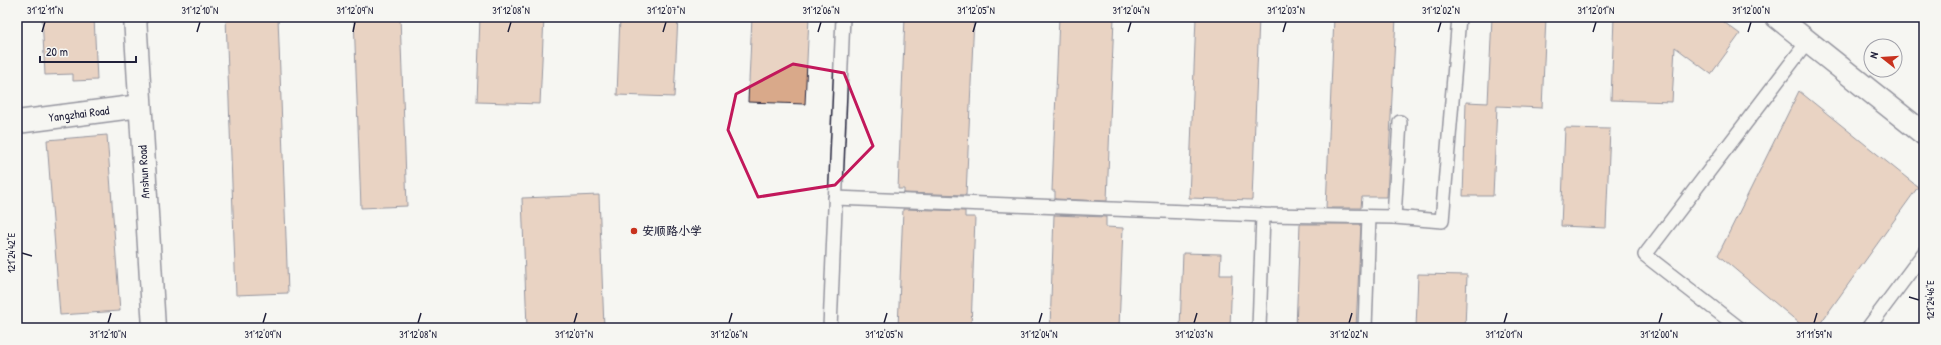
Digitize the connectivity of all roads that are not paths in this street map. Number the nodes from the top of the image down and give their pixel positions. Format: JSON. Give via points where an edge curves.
{"nodes":[{"id":1,"x":135,"y":17,"type":"edge"},
{"id":2,"x":843,"y":17,"type":"edge"},
{"id":3,"x":1459,"y":17,"type":"edge"},
{"id":4,"x":1777,"y":17,"type":"edge"},
{"id":5,"x":1808,"y":42,"type":"junction"},
{"id":6,"x":140,"y":106,"type":"junction"},
{"id":7,"x":17,"y":122,"type":"edge"},
{"id":8,"x":1400,"y":122,"type":"dead end"},
{"id":9,"x":1924,"y":134,"type":"edge"},
{"id":10,"x":835,"y":198,"type":"junction"},
{"id":11,"x":1264,"y":215,"type":"junction"},
{"id":12,"x":1369,"y":217,"type":"junction"},
{"id":13,"x":1394,"y":218,"type":"junction"},
{"id":14,"x":1924,"y":253,"type":"edge"},
{"id":15,"x":154,"y":328,"type":"edge"},
{"id":16,"x":830,"y":328,"type":"edge"},
{"id":17,"x":1259,"y":328,"type":"edge"},
{"id":18,"x":1365,"y":328,"type":"edge"},
{"id":19,"x":1739,"y":328,"type":"edge"},
{"id":20,"x":1868,"y":328,"type":"edge"}],
"edges":[{"from":1,"to":6,"type":"street","name":"Anshun Road"},
{"from":2,"to":10,"type":"lane"},
{"from":3,"to":13,"type":"lane","via":[[1442,221]]},
{"from":4,"to":5,"type":"street"},
{"from":5,"to":9,"type":"street"},
{"from":5,"to":19,"type":"lane","via":[[1645,255]]},
{"from":6,"to":7,"type":"street","name":"Yangzhai Road"},
{"from":6,"to":15,"type":"street","name":"Anshun Road"},
{"from":8,"to":13,"type":"lane"},
{"from":10,"to":11,"type":"lane"},
{"from":10,"to":16,"type":"lane"},
{"from":11,"to":12,"type":"lane"},
{"from":11,"to":17,"type":"lane"},
{"from":12,"to":13,"type":"lane"},
{"from":12,"to":18,"type":"lane"},
{"from":14,"to":20,"type":"lane"}]}
